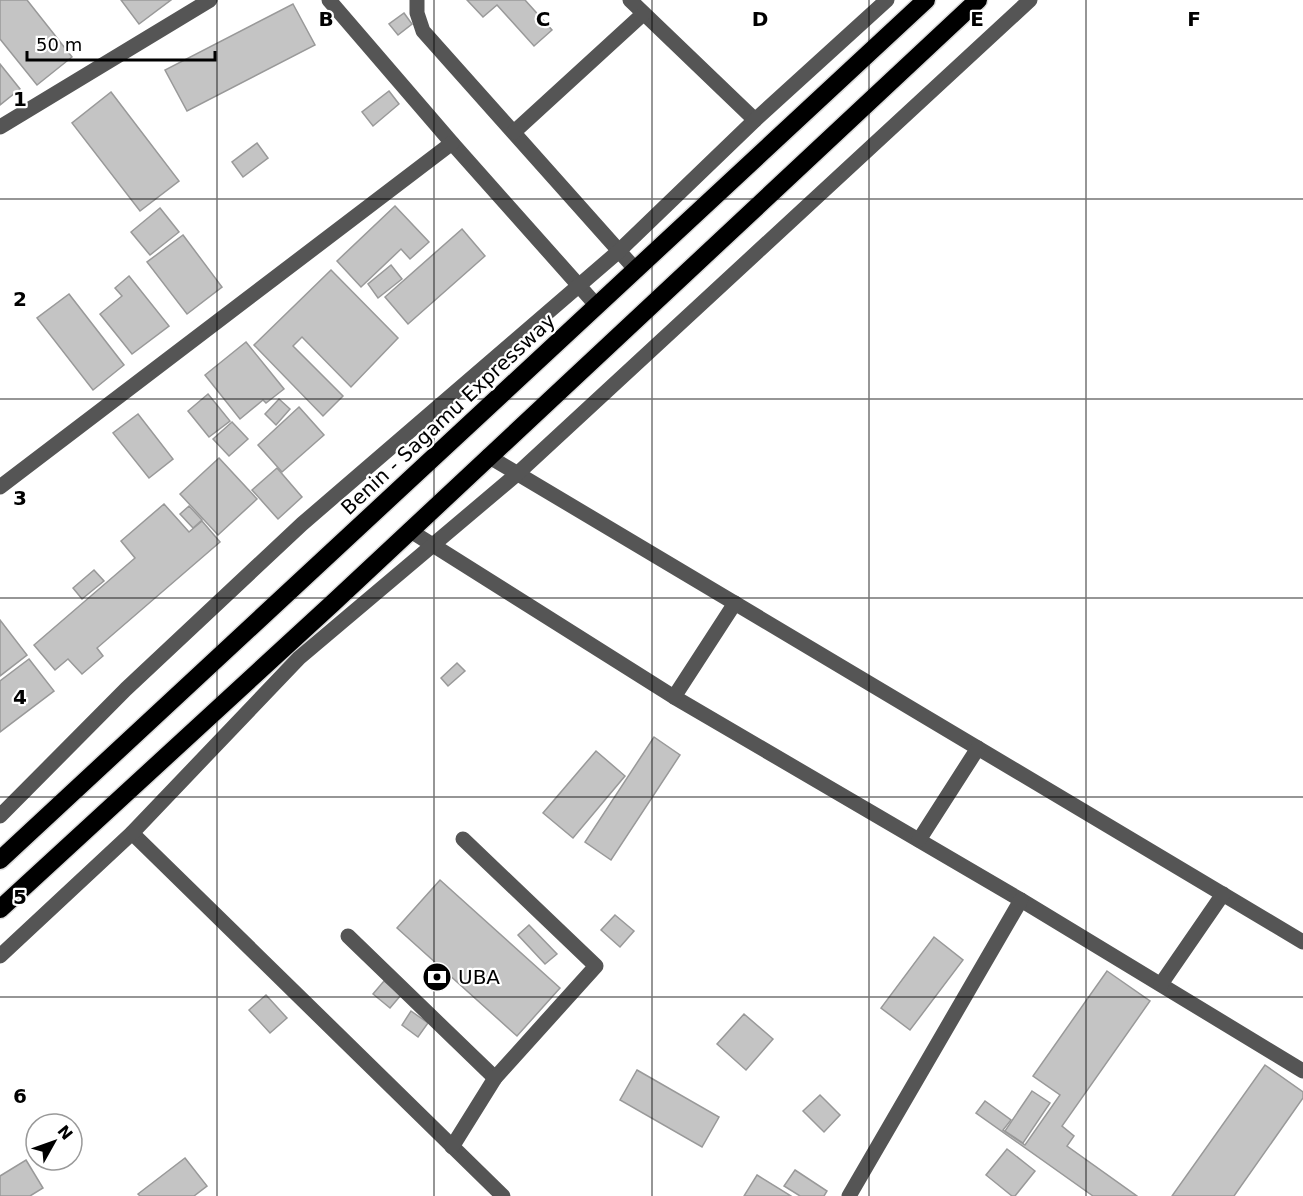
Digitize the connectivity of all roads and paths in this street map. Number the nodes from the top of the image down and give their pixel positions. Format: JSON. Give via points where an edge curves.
{"nodes":[{"id":1,"x":210,"y":0,"type":"edge"},
{"id":2,"x":329,"y":0,"type":"edge"},
{"id":3,"x":417,"y":0,"type":"edge"},
{"id":4,"x":630,"y":0,"type":"edge"},
{"id":5,"x":886,"y":0,"type":"edge"},
{"id":6,"x":926,"y":0,"type":"edge"},
{"id":7,"x":978,"y":0,"type":"edge"},
{"id":8,"x":1030,"y":0,"type":"edge"},
{"id":9,"x":643,"y":14,"type":"junction"},
{"id":10,"x":755,"y":120,"type":"junction"},
{"id":11,"x":0,"y":127,"type":"edge"},
{"id":12,"x":514,"y":132,"type":"junction"},
{"id":13,"x":452,"y":143,"type":"junction"},
{"id":14,"x":619,"y":251,"type":"junction"},
{"id":15,"x":636,"y":270,"type":"junction"},
{"id":16,"x":578,"y":287,"type":"junction"},
{"id":17,"x":597,"y":306,"type":"junction"},
{"id":18,"x":489,"y":456,"type":"junction"},
{"id":19,"x":517,"y":474,"type":"junction"},
{"id":20,"x":0,"y":487,"type":"edge"},
{"id":21,"x":409,"y":530,"type":"junction"},
{"id":22,"x":433,"y":546,"type":"junction"},
{"id":23,"x":735,"y":603,"type":"junction"},
{"id":24,"x":674,"y":697,"type":"junction"},
{"id":25,"x":978,"y":748,"type":"junction"},
{"id":26,"x":0,"y":816,"type":"edge"},
{"id":27,"x":132,"y":833,"type":"junction"},
{"id":28,"x":463,"y":839,"type":"dead end"},
{"id":29,"x":919,"y":840,"type":"junction"},
{"id":30,"x":0,"y":860,"type":"edge"},
{"id":31,"x":1223,"y":894,"type":"junction"},
{"id":32,"x":1021,"y":900,"type":"junction"},
{"id":33,"x":0,"y":909,"type":"edge"},
{"id":34,"x":348,"y":936,"type":"dead end"},
{"id":35,"x":1303,"y":942,"type":"edge"},
{"id":36,"x":0,"y":956,"type":"edge"},
{"id":37,"x":1161,"y":984,"type":"junction"},
{"id":38,"x":1303,"y":1071,"type":"edge"},
{"id":39,"x":495,"y":1078,"type":"junction"},
{"id":40,"x":452,"y":1148,"type":"junction"},
{"id":41,"x":503,"y":1196,"type":"edge"},
{"id":42,"x":849,"y":1196,"type":"edge"}],
"edges":[{"from":1,"to":11,"type":"street"},
{"from":2,"to":13,"type":"street"},
{"from":3,"to":12,"type":"street","via":[[423,31]]},
{"from":4,"to":9,"type":"street"},
{"from":5,"to":10,"type":"street"},
{"from":6,"to":15,"type":"highway","name":"Benin - Sagamu Expressway"},
{"from":7,"to":18,"type":"highway"},
{"from":8,"to":19,"type":"street"},
{"from":9,"to":10,"type":"street"},
{"from":9,"to":12,"type":"street"},
{"from":10,"to":14,"type":"street"},
{"from":12,"to":14,"type":"street"},
{"from":13,"to":16,"type":"street"},
{"from":13,"to":20,"type":"street"},
{"from":14,"to":15,"type":"street"},
{"from":14,"to":16,"type":"street"},
{"from":15,"to":17,"type":"highway","name":"Benin - Sagamu Expressway"},
{"from":16,"to":17,"type":"street"},
{"from":16,"to":26,"type":"street","via":[[294,531],[126,689]]},
{"from":17,"to":30,"type":"highway","name":"Benin - Sagamu Expressway"},
{"from":18,"to":19,"type":"street"},
{"from":18,"to":21,"type":"highway"},
{"from":19,"to":22,"type":"street"},
{"from":19,"to":23,"type":"street"},
{"from":21,"to":22,"type":"street"},
{"from":21,"to":33,"type":"highway"},
{"from":22,"to":24,"type":"street"},
{"from":22,"to":27,"type":"street","via":[[299,658]]},
{"from":23,"to":24,"type":"street"},
{"from":23,"to":25,"type":"street"},
{"from":24,"to":29,"type":"street"},
{"from":25,"to":29,"type":"street"},
{"from":25,"to":31,"type":"street"},
{"from":27,"to":36,"type":"street"},
{"from":27,"to":40,"type":"street"},
{"from":28,"to":39,"type":"street","via":[[596,966]]},
{"from":29,"to":32,"type":"street"},
{"from":31,"to":35,"type":"street"},
{"from":31,"to":37,"type":"street"},
{"from":32,"to":37,"type":"street"},
{"from":32,"to":42,"type":"street"},
{"from":34,"to":39,"type":"street"},
{"from":37,"to":38,"type":"street"},
{"from":39,"to":40,"type":"street"},
{"from":40,"to":41,"type":"street"}]}
